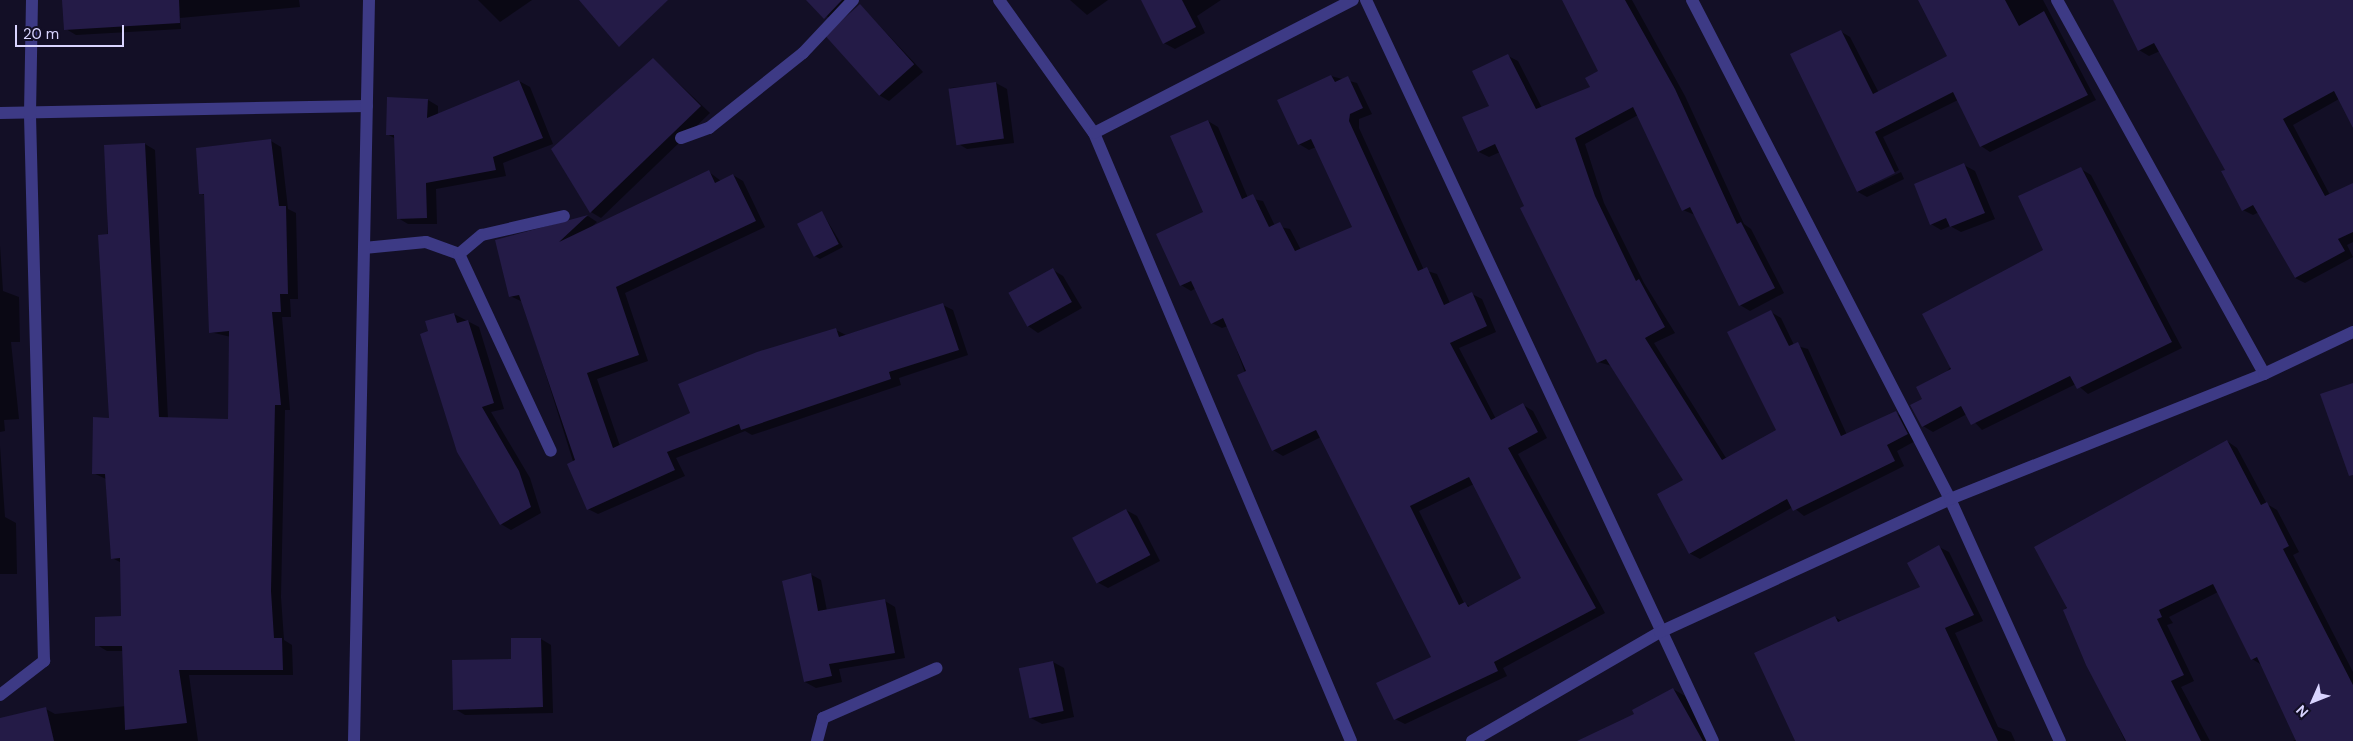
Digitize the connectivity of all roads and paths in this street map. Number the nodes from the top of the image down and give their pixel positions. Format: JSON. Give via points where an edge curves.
{"nodes":[{"id":1,"x":32,"y":0,"type":"edge"},
{"id":2,"x":369,"y":0,"type":"edge"},
{"id":3,"x":853,"y":0,"type":"edge"},
{"id":4,"x":999,"y":0,"type":"edge"},
{"id":5,"x":1353,"y":0,"type":"edge"},
{"id":6,"x":1366,"y":0,"type":"edge"},
{"id":7,"x":1692,"y":0,"type":"edge"},
{"id":8,"x":2057,"y":0,"type":"edge"},
{"id":9,"x":367,"y":106,"type":"junction"},
{"id":10,"x":0,"y":113,"type":"edge"},
{"id":11,"x":30,"y":114,"type":"junction"},
{"id":12,"x":1094,"y":134,"type":"junction"},
{"id":13,"x":681,"y":138,"type":"dead end"},
{"id":14,"x":564,"y":216,"type":"dead end"},
{"id":15,"x":364,"y":248,"type":"junction"},
{"id":16,"x":459,"y":254,"type":"junction"},
{"id":17,"x":2353,"y":332,"type":"edge"},
{"id":18,"x":2264,"y":374,"type":"junction"},
{"id":19,"x":551,"y":451,"type":"dead end"},
{"id":20,"x":1950,"y":499,"type":"junction"},
{"id":21,"x":1660,"y":632,"type":"junction"},
{"id":22,"x":937,"y":668,"type":"dead end"},
{"id":23,"x":0,"y":695,"type":"edge"},
{"id":24,"x":354,"y":741,"type":"edge"},
{"id":25,"x":817,"y":741,"type":"edge"},
{"id":26,"x":1350,"y":741,"type":"edge"},
{"id":27,"x":1472,"y":741,"type":"edge"},
{"id":28,"x":1713,"y":741,"type":"edge"},
{"id":29,"x":2060,"y":741,"type":"edge"}],
"edges":[{"from":1,"to":11,"type":"street"},
{"from":2,"to":9,"type":"street"},
{"from":3,"to":13,"type":"street","via":[[803,53],[709,128]]},
{"from":4,"to":12,"type":"street"},
{"from":5,"to":12,"type":"street"},
{"from":6,"to":21,"type":"street"},
{"from":7,"to":20,"type":"street"},
{"from":8,"to":18,"type":"street"},
{"from":9,"to":11,"type":"street"},
{"from":9,"to":15,"type":"street"},
{"from":10,"to":11,"type":"street"},
{"from":11,"to":23,"type":"street","via":[[44,661]]},
{"from":12,"to":26,"type":"street"},
{"from":14,"to":16,"type":"street","via":[[482,235]]},
{"from":15,"to":16,"type":"street","via":[[426,242]]},
{"from":15,"to":24,"type":"street"},
{"from":16,"to":19,"type":"street"},
{"from":17,"to":18,"type":"street"},
{"from":18,"to":20,"type":"street"},
{"from":20,"to":21,"type":"street"},
{"from":20,"to":29,"type":"street"},
{"from":21,"to":27,"type":"street"},
{"from":21,"to":28,"type":"street"},
{"from":22,"to":25,"type":"street","via":[[823,718]]}]}
